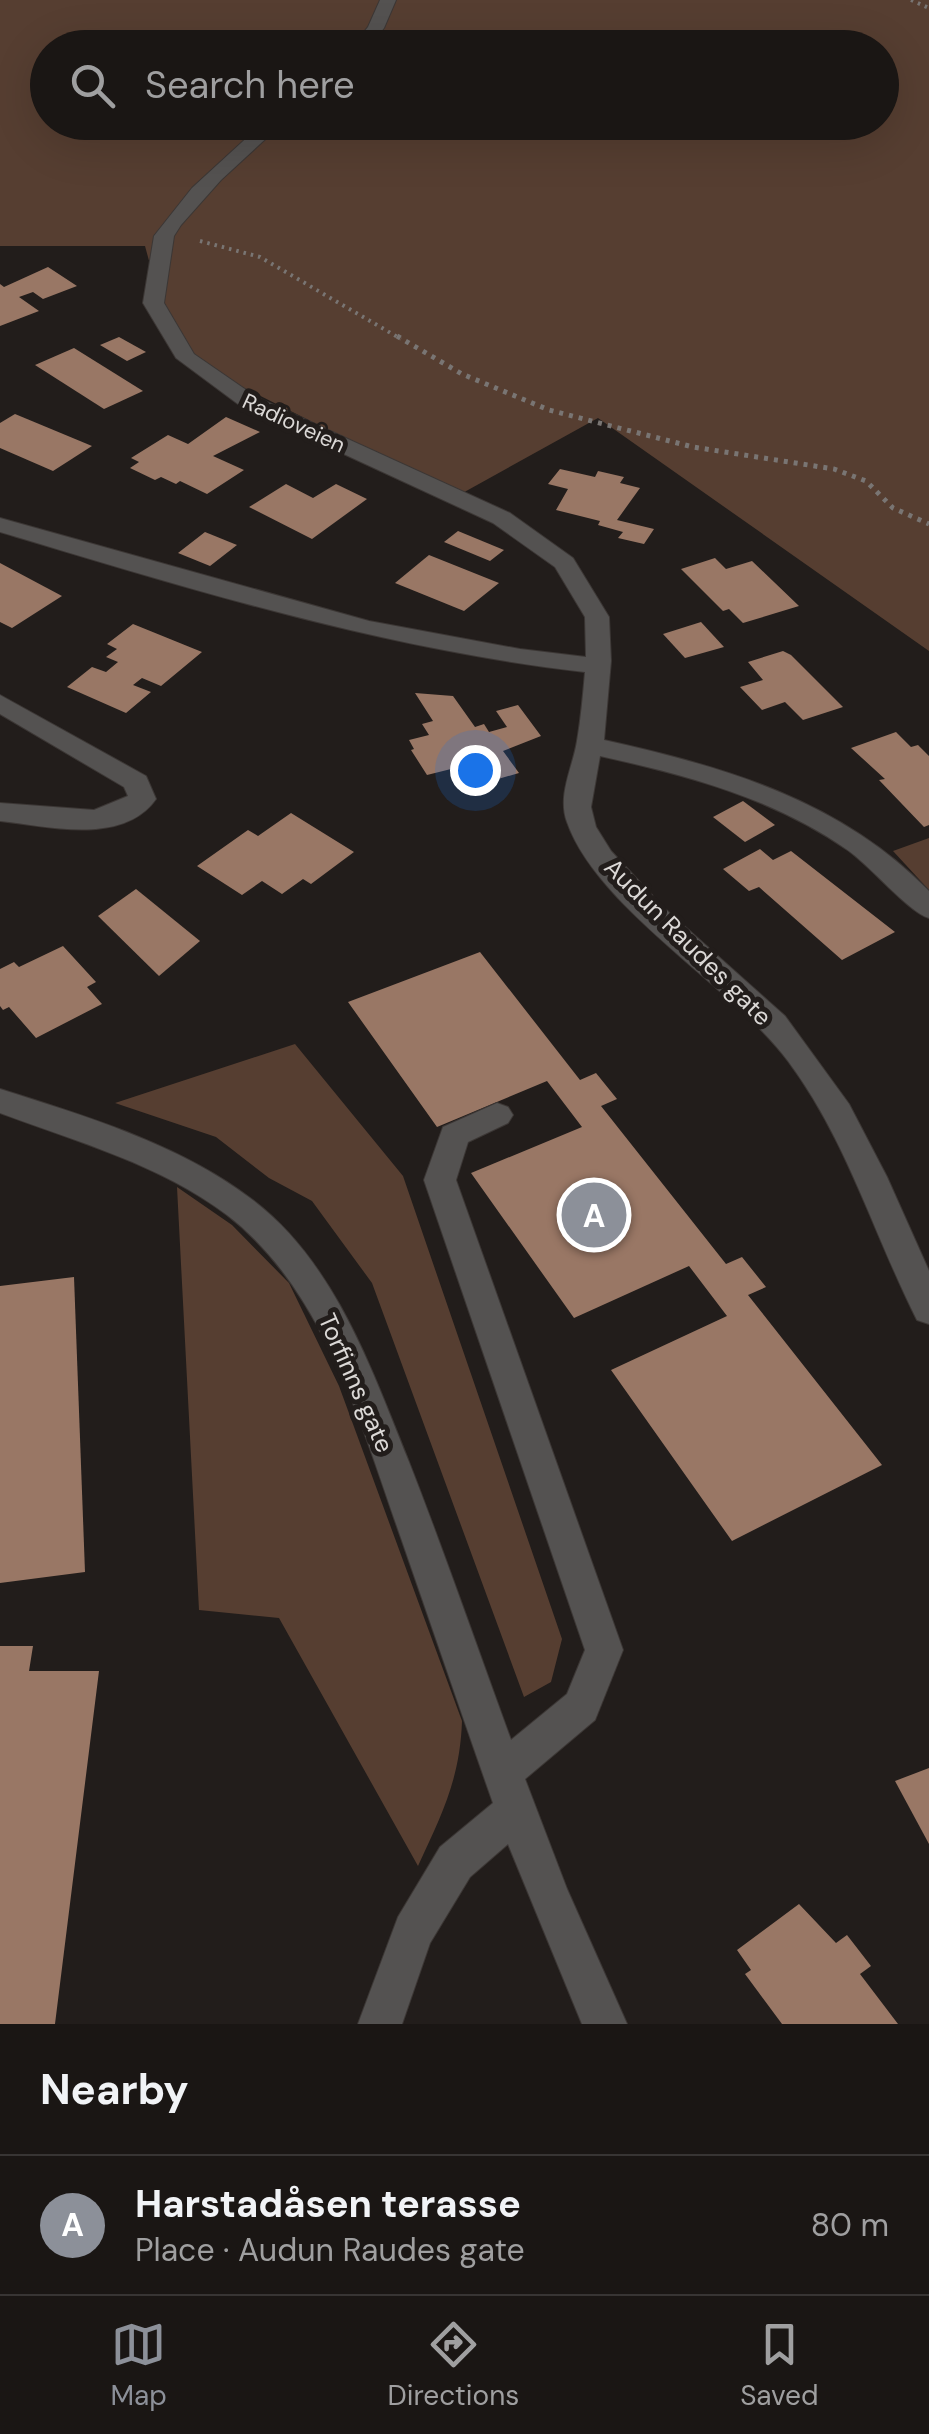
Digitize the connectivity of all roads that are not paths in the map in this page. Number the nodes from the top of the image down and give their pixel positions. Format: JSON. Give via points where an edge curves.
{"nodes":[{"id":1,"x":388,"y":0,"type":"edge"},
{"id":2,"x":374,"y":30,"type":"edge"},
{"id":3,"x":255,"y":140,"type":"edge"},
{"id":4,"x":0,"y":525,"type":"edge"},
{"id":5,"x":596,"y":666,"type":"junction"},
{"id":6,"x":0,"y":703,"type":"edge"},
{"id":7,"x":590,"y":745,"type":"junction"},
{"id":8,"x":0,"y":812,"type":"edge"},
{"id":9,"x":929,"y":908,"type":"edge"},
{"id":10,"x":0,"y":1100,"type":"edge"},
{"id":11,"x":497,"y":1115,"type":"dead end"},
{"id":12,"x":929,"y":1310,"type":"edge"},
{"id":13,"x":509,"y":1792,"type":"junction"},
{"id":14,"x":380,"y":2024,"type":"edge"},
{"id":15,"x":605,"y":2024,"type":"edge"}],
"edges":[{"from":1,"to":2,"type":"street"},
{"from":3,"to":5,"type":"street","name":"Radioveien","via":[[165,234],[155,263],[154,299],[164,332],[188,360],[244,401],[480,507],[550,548],[576,576],[597,616]]},
{"from":4,"to":5,"type":"street","via":[[327,620],[529,660]]},
{"from":5,"to":7,"type":"street","name":"Radioveien"},
{"from":6,"to":8,"type":"street","via":[[136,782],[142,799],[128,813],[102,820]]},
{"from":7,"to":9,"type":"street","via":[[708,774],[822,818],[867,848]]},
{"from":7,"to":12,"type":"street","name":"Audun Raudes gate","via":[[578,794],[580,824],[610,870],[797,1050],[878,1190]]},
{"from":10,"to":13,"type":"street","name":"Torfinns gate","via":[[174,1168],[241,1208],[284,1251],[350,1358]]},
{"from":11,"to":13,"type":"street","via":[[454,1136],[440,1180],[604,1650],[581,1707]]},
{"from":13,"to":14,"type":"street","via":[[412,1932]]},
{"from":13,"to":15,"type":"street","name":"Torfinns gate"}]}
